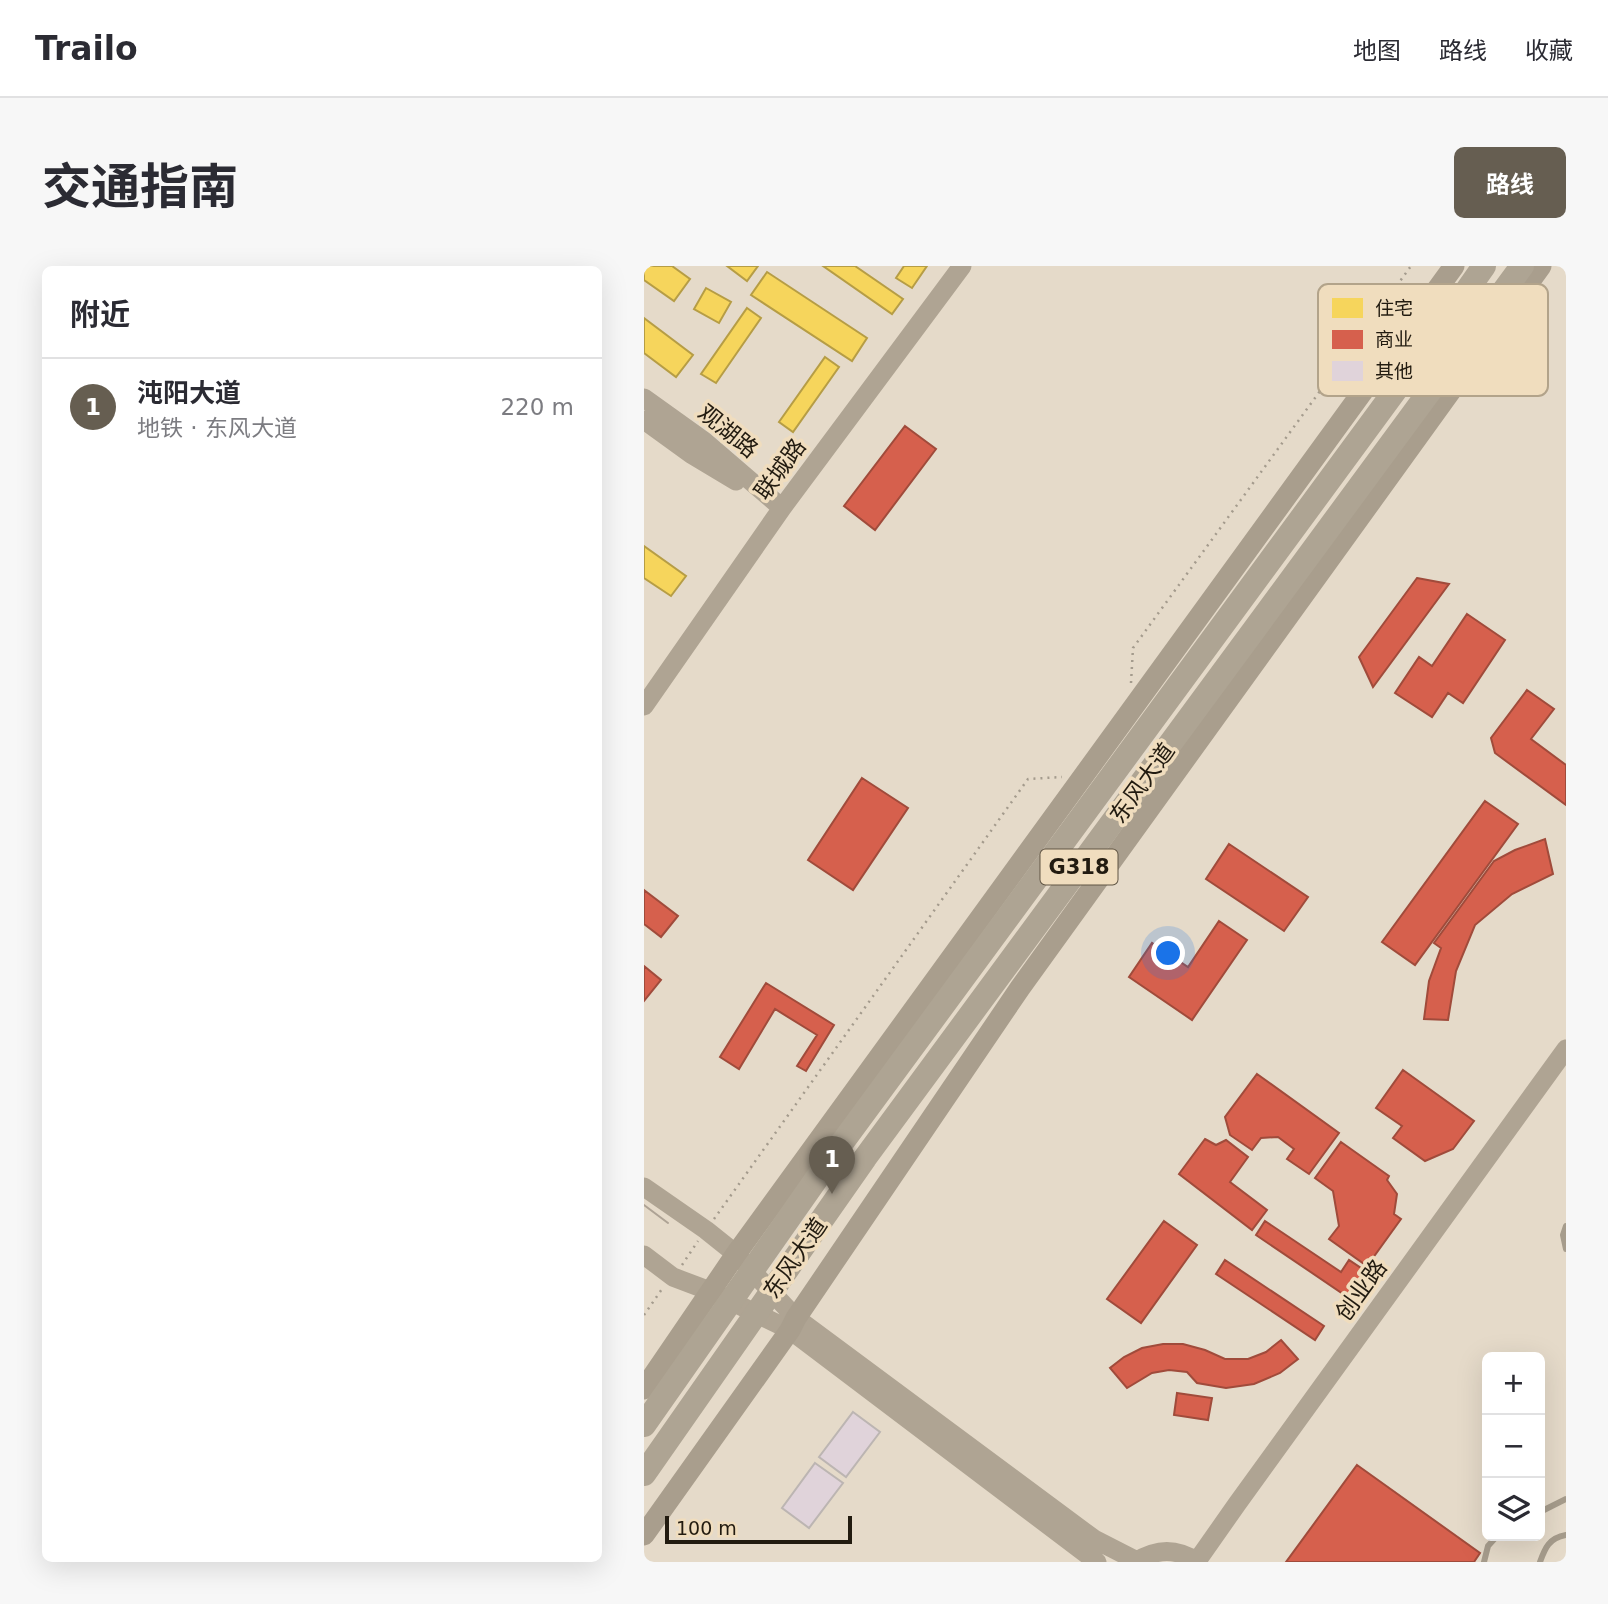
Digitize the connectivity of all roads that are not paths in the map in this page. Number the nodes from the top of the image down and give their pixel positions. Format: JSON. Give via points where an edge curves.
{"nodes":[{"id":1,"x":962,"y":266,"type":"edge"},
{"id":2,"x":1454,"y":266,"type":"edge"},
{"id":3,"x":1484,"y":266,"type":"edge"},
{"id":4,"x":1522,"y":266,"type":"edge"},
{"id":5,"x":1541,"y":266,"type":"edge"},
{"id":6,"x":1441,"y":284,"type":"edge"},
{"id":7,"x":1471,"y":284,"type":"edge"},
{"id":8,"x":1509,"y":284,"type":"edge"},
{"id":9,"x":1528,"y":284,"type":"edge"},
{"id":10,"x":1360,"y":396,"type":"edge"},
{"id":11,"x":1391,"y":396,"type":"edge"},
{"id":12,"x":1426,"y":396,"type":"edge"},
{"id":13,"x":1447,"y":396,"type":"edge"},
{"id":14,"x":644,"y":398,"type":"edge"},
{"id":15,"x":644,"y":420,"type":"edge"},
{"id":16,"x":782,"y":508,"type":"junction"},
{"id":17,"x":644,"y":706,"type":"edge"},
{"id":18,"x":1566,"y":1049,"type":"edge"},
{"id":19,"x":644,"y":1187,"type":"edge"},
{"id":20,"x":1566,"y":1226,"type":"edge"},
{"id":21,"x":1566,"y":1249,"type":"edge"},
{"id":22,"x":736,"y":1254,"type":"junction"},
{"id":23,"x":644,"y":1255,"type":"edge"},
{"id":24,"x":710,"y":1291,"type":"junction"},
{"id":25,"x":793,"y":1324,"type":"junction"},
{"id":26,"x":644,"y":1389,"type":"edge"},
{"id":27,"x":644,"y":1425,"type":"edge"},
{"id":28,"x":644,"y":1474,"type":"edge"},
{"id":29,"x":1566,"y":1499,"type":"edge"},
{"id":30,"x":1545,"y":1510,"type":"edge"},
{"id":31,"x":644,"y":1535,"type":"edge"},
{"id":32,"x":1566,"y":1535,"type":"edge"},
{"id":33,"x":1492,"y":1541,"type":"edge"},
{"id":34,"x":1136,"y":1561,"type":"edge"},
{"id":35,"x":1198,"y":1561,"type":"edge"},
{"id":36,"x":1097,"y":1562,"type":"edge"},
{"id":37,"x":1484,"y":1562,"type":"edge"},
{"id":38,"x":1539,"y":1562,"type":"edge"}],
"edges":[{"from":1,"to":16,"type":"main road","name":"联城路"},
{"from":2,"to":6,"type":"main road"},
{"from":3,"to":7,"type":"highway","name":"东风大道","number":"G318","bridge":true},
{"from":4,"to":8,"type":"highway","name":"东风大道","number":"G318","bridge":true},
{"from":5,"to":9,"type":"main road"},
{"from":10,"to":22,"type":"main road"},
{"from":11,"to":27,"type":"highway","name":"东风大道","number":"G318","bridge":true,"via":[[836,1151]]},
{"from":12,"to":28,"type":"highway","name":"东风大道","number":"G318","bridge":true,"via":[[864,1158]]},
{"from":13,"to":25,"type":"main road","via":[[1020,988]]},
{"from":14,"to":16,"type":"main road","name":"观湖路","via":[[705,441]]},
{"from":15,"to":16,"type":"main road","name":"观湖路"},
{"from":16,"to":17,"type":"main road","name":"联城路"},
{"from":18,"to":35,"type":"main road","name":"创业路"},
{"from":19,"to":22,"type":"main road"},
{"from":20,"to":21,"type":"lane"},
{"from":22,"to":24,"type":"main road"},
{"from":22,"to":25,"type":"main road"},
{"from":23,"to":24,"type":"main road","via":[[673,1277]]},
{"from":24,"to":25,"type":"main road"},
{"from":24,"to":26,"type":"main road"},
{"from":25,"to":31,"type":"main road"},
{"from":25,"to":34,"type":"main road","via":[[1094,1539]]},
{"from":25,"to":36,"type":"main road"},
{"from":29,"to":30,"type":"lane"},
{"from":32,"to":38,"type":"lane","via":[[1545,1546]]},
{"from":33,"to":37,"type":"lane"},
{"from":34,"to":35,"type":"main road","via":[[1167,1551]]}]}
